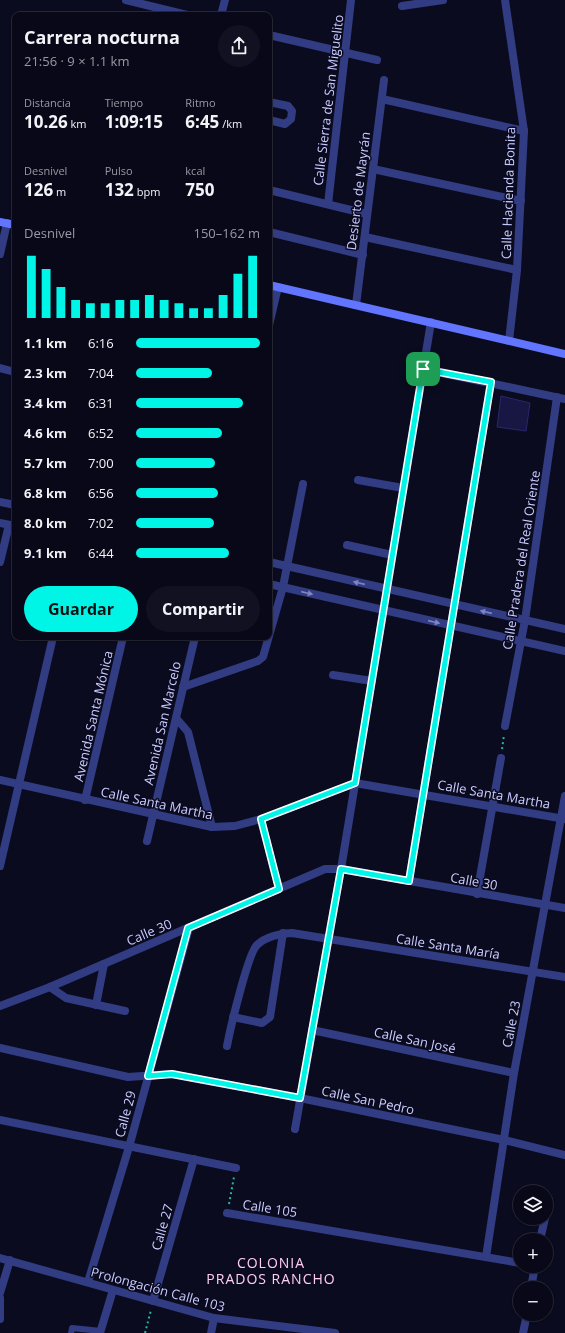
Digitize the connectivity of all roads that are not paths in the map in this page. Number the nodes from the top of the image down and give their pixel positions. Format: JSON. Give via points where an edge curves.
{"nodes":[{"id":1,"x":130,"y":0,"type":"edge"},
{"id":2,"x":225,"y":0,"type":"edge"},
{"id":3,"x":351,"y":0,"type":"edge"},
{"id":4,"x":443,"y":0,"type":"edge"},
{"id":5,"x":506,"y":0,"type":"edge"},
{"id":6,"x":402,"y":6,"type":"dead end"},
{"id":7,"x":176,"y":12,"type":"edge"},
{"id":8,"x":221,"y":12,"type":"edge"},
{"id":9,"x":272,"y":35,"type":"edge"},
{"id":10,"x":345,"y":52,"type":"junction"},
{"id":11,"x":377,"y":60,"type":"dead end"},
{"id":12,"x":384,"y":80,"type":"dead end"},
{"id":13,"x":382,"y":99,"type":"junction"},
{"id":14,"x":272,"y":103,"type":"edge"},
{"id":15,"x":272,"y":121,"type":"edge"},
{"id":16,"x":524,"y":130,"type":"junction"},
{"id":17,"x":373,"y":169,"type":"junction"},
{"id":18,"x":272,"y":191,"type":"edge"},
{"id":19,"x":521,"y":201,"type":"junction"},
{"id":20,"x":328,"y":204,"type":"junction"},
{"id":21,"x":367,"y":214,"type":"junction"},
{"id":22,"x":7,"y":224,"type":"edge"},
{"id":23,"x":272,"y":233,"type":"edge"},
{"id":24,"x":365,"y":236,"type":"junction"},
{"id":25,"x":0,"y":254,"type":"edge"},
{"id":26,"x":362,"y":255,"type":"junction"},
{"id":27,"x":517,"y":270,"type":"junction"},
{"id":28,"x":272,"y":285,"type":"edge"},
{"id":29,"x":278,"y":287,"type":"junction"},
{"id":30,"x":356,"y":305,"type":"junction"},
{"id":31,"x":272,"y":312,"type":"edge"},
{"id":32,"x":430,"y":322,"type":"junction"},
{"id":33,"x":510,"y":341,"type":"junction"},
{"id":34,"x":565,"y":354,"type":"edge"},
{"id":35,"x":0,"y":368,"type":"edge"},
{"id":36,"x":423,"y":369,"type":"junction"},
{"id":37,"x":12,"y":371,"type":"edge"},
{"id":38,"x":491,"y":382,"type":"junction"},
{"id":39,"x":561,"y":398,"type":"edge"},
{"id":40,"x":358,"y":480,"type":"dead end"},
{"id":41,"x":303,"y":484,"type":"dead end"},
{"id":42,"x":403,"y":488,"type":"junction"},
{"id":43,"x":0,"y":502,"type":"edge"},
{"id":44,"x":12,"y":504,"type":"edge"},
{"id":45,"x":0,"y":523,"type":"edge"},
{"id":46,"x":12,"y":525,"type":"edge"},
{"id":47,"x":347,"y":546,"type":"dead end"},
{"id":48,"x":392,"y":555,"type":"junction"},
{"id":49,"x":0,"y":562,"type":"edge"},
{"id":50,"x":272,"y":563,"type":"edge"},
{"id":51,"x":287,"y":566,"type":"junction"},
{"id":52,"x":272,"y":585,"type":"edge"},
{"id":53,"x":283,"y":587,"type":"junction"},
{"id":54,"x":387,"y":589,"type":"junction"},
{"id":55,"x":454,"y":604,"type":"junction"},
{"id":56,"x":383,"y":610,"type":"junction"},
{"id":57,"x":524,"y":620,"type":"junction"},
{"id":58,"x":451,"y":625,"type":"junction"},
{"id":59,"x":272,"y":626,"type":"edge"},
{"id":60,"x":565,"y":629,"type":"edge"},
{"id":61,"x":52,"y":640,"type":"edge"},
{"id":62,"x":122,"y":640,"type":"edge"},
{"id":63,"x":194,"y":640,"type":"edge"},
{"id":64,"x":268,"y":640,"type":"edge"},
{"id":65,"x":521,"y":641,"type":"junction"},
{"id":66,"x":565,"y":651,"type":"edge"},
{"id":67,"x":333,"y":675,"type":"dead end"},
{"id":68,"x":372,"y":681,"type":"junction"},
{"id":69,"x":183,"y":687,"type":"junction"},
{"id":70,"x":176,"y":718,"type":"junction"},
{"id":71,"x":505,"y":726,"type":"road end"},
{"id":72,"x":501,"y":758,"type":"road end"},
{"id":73,"x":0,"y":780,"type":"edge"},
{"id":74,"x":355,"y":783,"type":"junction"},
{"id":75,"x":19,"y":784,"type":"junction"},
{"id":76,"x":424,"y":794,"type":"junction"},
{"id":77,"x":565,"y":796,"type":"edge"},
{"id":78,"x":85,"y":800,"type":"junction"},
{"id":79,"x":494,"y":806,"type":"junction"},
{"id":80,"x":152,"y":815,"type":"junction"},
{"id":81,"x":261,"y":819,"type":"junction"},
{"id":82,"x":563,"y":819,"type":"edge"},
{"id":83,"x":212,"y":827,"type":"junction"},
{"id":84,"x":147,"y":841,"type":"dead end"},
{"id":85,"x":0,"y":866,"type":"edge"},
{"id":86,"x":341,"y":869,"type":"junction"},
{"id":87,"x":409,"y":881,"type":"junction"},
{"id":88,"x":279,"y":889,"type":"junction"},
{"id":89,"x":476,"y":894,"type":"junction"},
{"id":90,"x":545,"y":904,"type":"junction"},
{"id":91,"x":565,"y":908,"type":"edge"},
{"id":92,"x":188,"y":928,"type":"junction"},
{"id":93,"x":283,"y":933,"type":"junction"},
{"id":94,"x":328,"y":940,"type":"junction"},
{"id":95,"x":104,"y":964,"type":"junction"},
{"id":96,"x":533,"y":971,"type":"junction"},
{"id":97,"x":565,"y":977,"type":"edge"},
{"id":98,"x":50,"y":987,"type":"junction"},
{"id":99,"x":96,"y":1005,"type":"junction"},
{"id":100,"x":0,"y":1006,"type":"edge"},
{"id":101,"x":125,"y":1011,"type":"dead end"},
{"id":102,"x":233,"y":1017,"type":"junction"},
{"id":103,"x":312,"y":1030,"type":"junction"},
{"id":104,"x":227,"y":1046,"type":"dead end"},
{"id":105,"x":0,"y":1048,"type":"edge"},
{"id":106,"x":514,"y":1073,"type":"junction"},
{"id":107,"x":148,"y":1076,"type":"junction"},
{"id":108,"x":300,"y":1098,"type":"junction"},
{"id":109,"x":0,"y":1120,"type":"edge"},
{"id":110,"x":295,"y":1129,"type":"dead end"},
{"id":111,"x":504,"y":1140,"type":"junction"},
{"id":112,"x":129,"y":1147,"type":"junction"},
{"id":113,"x":565,"y":1155,"type":"edge"},
{"id":114,"x":194,"y":1159,"type":"junction"},
{"id":115,"x":236,"y":1168,"type":"road end"},
{"id":116,"x":227,"y":1213,"type":"road end"},
{"id":117,"x":486,"y":1257,"type":"junction"},
{"id":118,"x":0,"y":1258,"type":"edge"},
{"id":119,"x":10,"y":1260,"type":"junction"},
{"id":120,"x":513,"y":1262,"type":"edge"},
{"id":121,"x":88,"y":1282,"type":"junction"},
{"id":122,"x":114,"y":1290,"type":"junction"},
{"id":123,"x":0,"y":1293,"type":"edge"},
{"id":124,"x":0,"y":1298,"type":"edge"},
{"id":125,"x":153,"y":1301,"type":"junction"},
{"id":126,"x":214,"y":1318,"type":"junction"},
{"id":127,"x":0,"y":1319,"type":"edge"},
{"id":128,"x":526,"y":1321,"type":"edge"},
{"id":129,"x":101,"y":1332,"type":"edge"},
{"id":130,"x":71,"y":1333,"type":"edge"},
{"id":131,"x":211,"y":1333,"type":"edge"},
{"id":132,"x":335,"y":1333,"type":"edge"},
{"id":133,"x":523,"y":1333,"type":"edge"}],
"edges":[{"from":1,"to":7,"type":"street"},
{"from":2,"to":8,"type":"street"},
{"from":3,"to":10,"type":"street","name":"Calle Sierra de San Miguelito"},
{"from":4,"to":6,"type":"street"},
{"from":5,"to":16,"type":"street","name":"Calle Hacienda Bonita"},
{"from":9,"to":10,"type":"street"},
{"from":10,"to":11,"type":"street"},
{"from":10,"to":20,"type":"street","name":"Calle Sierra de San Miguelito"},
{"from":12,"to":13,"type":"street","name":"Desierto de Mayrán"},
{"from":13,"to":16,"type":"street"},
{"from":13,"to":17,"type":"street","name":"Desierto de Mayrán"},
{"from":14,"to":15,"type":"street","via":[[288,106],[292,112],[291,119],[285,124]]},
{"from":16,"to":19,"type":"street","name":"Calle Hacienda Bonita"},
{"from":17,"to":19,"type":"street"},
{"from":17,"to":21,"type":"street","name":"Desierto de Mayrán"},
{"from":18,"to":20,"type":"street"},
{"from":19,"to":27,"type":"street","name":"Calle Hacienda Bonita"},
{"from":20,"to":21,"type":"street"},
{"from":21,"to":24,"type":"street","name":"Desierto de Mayrán"},
{"from":22,"to":25,"type":"street"},
{"from":23,"to":26,"type":"street"},
{"from":24,"to":26,"type":"street","name":"Desierto de Mayrán"},
{"from":24,"to":27,"type":"street"},
{"from":26,"to":30,"type":"street","name":"Desierto de Mayrán"},
{"from":27,"to":33,"type":"street","name":"Calle Hacienda Bonita"},
{"from":28,"to":29,"type":"main road"},
{"from":29,"to":30,"type":"main road"},
{"from":29,"to":31,"type":"street"},
{"from":30,"to":32,"type":"main road"},
{"from":32,"to":33,"type":"main road"},
{"from":32,"to":36,"type":"street"},
{"from":33,"to":34,"type":"main road"},
{"from":35,"to":37,"type":"street"},
{"from":36,"to":38,"type":"street"},
{"from":36,"to":42,"type":"street"},
{"from":38,"to":39,"type":"street"},
{"from":38,"to":55,"type":"street"},
{"from":39,"to":57,"type":"street","name":"Calle Pradera del Real Oriente"},
{"from":40,"to":42,"type":"street"},
{"from":41,"to":51,"type":"street"},
{"from":42,"to":48,"type":"street"},
{"from":43,"to":44,"type":"street"},
{"from":45,"to":46,"type":"street"},
{"from":46,"to":49,"type":"street"},
{"from":47,"to":48,"type":"street"},
{"from":48,"to":54,"type":"street"},
{"from":50,"to":51,"type":"street"},
{"from":51,"to":53,"type":"street"},
{"from":54,"to":51,"type":"street","one_way":true},
{"from":52,"to":53,"type":"street"},
{"from":53,"to":56,"type":"street","one_way":true},
{"from":53,"to":59,"type":"street"},
{"from":54,"to":55,"type":"street"},
{"from":54,"to":56,"type":"street"},
{"from":57,"to":55,"type":"street","one_way":true},
{"from":55,"to":58,"type":"street"},
{"from":56,"to":58,"type":"street","one_way":true},
{"from":56,"to":68,"type":"street"},
{"from":57,"to":60,"type":"street"},
{"from":57,"to":65,"type":"street","name":"Calle Pradera del Real Oriente"},
{"from":58,"to":65,"type":"street"},
{"from":58,"to":76,"type":"street"},
{"from":61,"to":75,"type":"street"},
{"from":62,"to":78,"type":"street","name":"Avenida Santa Mónica"},
{"from":63,"to":69,"type":"street","name":"Avenida San Marcelo"},
{"from":64,"to":69,"type":"street","via":[[263,657],[258,661]]},
{"from":65,"to":66,"type":"street"},
{"from":65,"to":71,"type":"street","name":"Calle Pradera del Real Oriente"},
{"from":67,"to":68,"type":"street"},
{"from":68,"to":74,"type":"street"},
{"from":69,"to":70,"type":"street","name":"Avenida San Marcelo"},
{"from":70,"to":80,"type":"street","name":"Avenida San Marcelo"},
{"from":70,"to":83,"type":"street","via":[[188,732]]},
{"from":72,"to":79,"type":"street"},
{"from":73,"to":75,"type":"street","name":"Calle Santa Martha"},
{"from":74,"to":76,"type":"street","name":"Calle Santa Martha"},
{"from":74,"to":81,"type":"street","name":"Calle Santa Martha"},
{"from":74,"to":86,"type":"street"},
{"from":75,"to":78,"type":"street","name":"Calle Santa Martha"},
{"from":75,"to":85,"type":"street"},
{"from":76,"to":79,"type":"street","name":"Calle Santa Martha"},
{"from":76,"to":87,"type":"street"},
{"from":77,"to":82,"type":"street","name":"Calle 23"},
{"from":78,"to":80,"type":"street","name":"Calle Santa Martha"},
{"from":79,"to":82,"type":"street","name":"Calle Santa Martha"},
{"from":79,"to":89,"type":"street"},
{"from":80,"to":83,"type":"street","name":"Calle Santa Martha"},
{"from":80,"to":84,"type":"street","name":"Avenida San Marcelo"},
{"from":81,"to":83,"type":"street","name":"Calle Santa Martha","via":[[235,826]]},
{"from":81,"to":88,"type":"street"},
{"from":82,"to":90,"type":"street","name":"Calle 23"},
{"from":86,"to":87,"type":"street","name":"Calle 30"},
{"from":86,"to":88,"type":"street","name":"Calle 30","via":[[325,869]]},
{"from":86,"to":94,"type":"street"},
{"from":87,"to":89,"type":"street","name":"Calle 30"},
{"from":88,"to":92,"type":"street","name":"Calle 30"},
{"from":89,"to":90,"type":"street","name":"Calle 30"},
{"from":90,"to":91,"type":"street","name":"Calle 30"},
{"from":90,"to":96,"type":"street","name":"Calle 23"},
{"from":92,"to":95,"type":"street","name":"Calle 30"},
{"from":92,"to":107,"type":"street","name":"Calle 29"},
{"from":93,"to":94,"type":"street","name":"Calle Santa María"},
{"from":93,"to":102,"type":"street","via":[[263,941],[253,950]]},
{"from":93,"to":102,"type":"street","via":[[270,1017],[262,1023]]},
{"from":94,"to":96,"type":"street","name":"Calle Santa María"},
{"from":94,"to":103,"type":"street"},
{"from":95,"to":98,"type":"street","name":"Calle 30"},
{"from":95,"to":99,"type":"street"},
{"from":96,"to":97,"type":"street","name":"Calle Santa María"},
{"from":96,"to":106,"type":"street","name":"Calle 23"},
{"from":98,"to":99,"type":"street","via":[[66,998]]},
{"from":98,"to":100,"type":"street","name":"Calle 30"},
{"from":99,"to":101,"type":"street"},
{"from":102,"to":104,"type":"street"},
{"from":103,"to":106,"type":"street","name":"Calle San José"},
{"from":103,"to":108,"type":"street"},
{"from":105,"to":107,"type":"street","name":"Calle San Pedro","via":[[128,1077]]},
{"from":106,"to":111,"type":"street","name":"Calle 23"},
{"from":107,"to":108,"type":"street","name":"Calle San Pedro","via":[[172,1074]]},
{"from":107,"to":112,"type":"street","name":"Calle 29"},
{"from":108,"to":110,"type":"street"},
{"from":108,"to":111,"type":"street","name":"Calle San Pedro"},
{"from":109,"to":112,"type":"street"},
{"from":111,"to":113,"type":"street","name":"Calle San Pedro"},
{"from":111,"to":117,"type":"street","name":"Calle 23"},
{"from":112,"to":114,"type":"street"},
{"from":112,"to":121,"type":"street","name":"Calle 29"},
{"from":114,"to":115,"type":"street"},
{"from":114,"to":125,"type":"street","name":"Calle 27"},
{"from":116,"to":117,"type":"street","name":"Calle 105"},
{"from":117,"to":120,"type":"street","name":"Calle 105"},
{"from":118,"to":119,"type":"street","name":"Prolongación Calle 103"},
{"from":119,"to":121,"type":"street","name":"Prolongación Calle 103"},
{"from":119,"to":123,"type":"street"},
{"from":121,"to":122,"type":"street","name":"Prolongación Calle 103"},
{"from":122,"to":125,"type":"street","name":"Prolongación Calle 103"},
{"from":122,"to":129,"type":"street"},
{"from":124,"to":127,"type":"street"},
{"from":125,"to":126,"type":"street","name":"Prolongación Calle 103"},
{"from":126,"to":131,"type":"street"},
{"from":126,"to":132,"type":"street","name":"Prolongación Calle 103"},
{"from":128,"to":133,"type":"street"},
{"from":129,"to":130,"type":"lane","via":[[72,1328]]}]}
